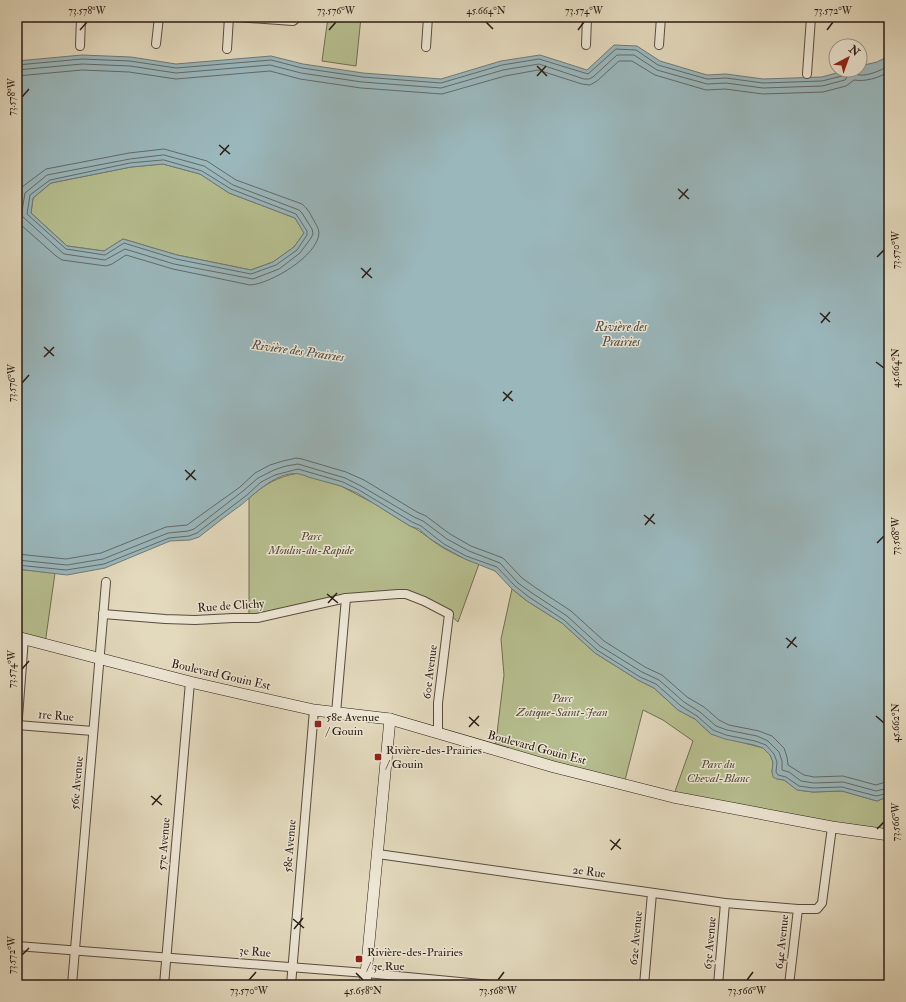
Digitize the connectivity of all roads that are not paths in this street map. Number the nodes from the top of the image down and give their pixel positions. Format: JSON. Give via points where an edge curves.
{"nodes":[{"id":1,"x":81,"y":17,"type":"edge"},
{"id":2,"x":158,"y":17,"type":"edge"},
{"id":3,"x":229,"y":17,"type":"edge"},
{"id":4,"x":235,"y":17,"type":"edge"},
{"id":5,"x":428,"y":17,"type":"edge"},
{"id":6,"x":587,"y":17,"type":"edge"},
{"id":7,"x":662,"y":17,"type":"edge"},
{"id":8,"x":811,"y":17,"type":"edge"},
{"id":9,"x":298,"y":18,"type":"edge"},
{"id":10,"x":156,"y":44,"type":"dead end"},
{"id":11,"x":586,"y":45,"type":"dead end"},
{"id":12,"x":659,"y":45,"type":"dead end"},
{"id":13,"x":80,"y":46,"type":"dead end"},
{"id":14,"x":426,"y":47,"type":"dead end"},
{"id":15,"x":227,"y":49,"type":"dead end"},
{"id":16,"x":807,"y":74,"type":"dead end"},
{"id":17,"x":106,"y":582,"type":"dead end"},
{"id":18,"x":346,"y":598,"type":"junction"},
{"id":19,"x":103,"y":614,"type":"junction"},
{"id":20,"x":449,"y":614,"type":"joint"},
{"id":21,"x":21,"y":638,"type":"edge"},
{"id":22,"x":100,"y":657,"type":"junction"},
{"id":23,"x":190,"y":682,"type":"junction"},
{"id":24,"x":314,"y":710,"type":"junction"},
{"id":25,"x":336,"y":713,"type":"junction"},
{"id":26,"x":390,"y":719,"type":"junction"},
{"id":27,"x":17,"y":725,"type":"edge"},
{"id":28,"x":17,"y":730,"type":"edge"},
{"id":29,"x":93,"y":731,"type":"junction"},
{"id":30,"x":438,"y":733,"type":"junction"},
{"id":31,"x":832,"y":827,"type":"junction"},
{"id":32,"x":889,"y":835,"type":"edge"},
{"id":33,"x":378,"y":854,"type":"junction"},
{"id":34,"x":652,"y":893,"type":"junction"},
{"id":35,"x":725,"y":903,"type":"junction"},
{"id":36,"x":798,"y":909,"type":"junction"},
{"id":37,"x":17,"y":946,"type":"edge"},
{"id":38,"x":75,"y":950,"type":"junction"},
{"id":39,"x":166,"y":957,"type":"junction"},
{"id":40,"x":292,"y":968,"type":"junction"},
{"id":41,"x":366,"y":973,"type":"junction"},
{"id":42,"x":450,"y":983,"type":"edge"},
{"id":43,"x":72,"y":985,"type":"edge"},
{"id":44,"x":164,"y":985,"type":"edge"},
{"id":45,"x":291,"y":985,"type":"edge"},
{"id":46,"x":365,"y":985,"type":"edge"},
{"id":47,"x":491,"y":985,"type":"edge"},
{"id":48,"x":644,"y":985,"type":"edge"},
{"id":49,"x":718,"y":985,"type":"edge"},
{"id":50,"x":789,"y":985,"type":"edge"}],
"edges":[{"from":1,"to":13,"type":"street"},
{"from":2,"to":10,"type":"street"},
{"from":3,"to":15,"type":"street"},
{"from":4,"to":9,"type":"street","via":[[293,21]]},
{"from":5,"to":14,"type":"street"},
{"from":6,"to":11,"type":"street"},
{"from":7,"to":12,"type":"street"},
{"from":8,"to":16,"type":"street"},
{"from":17,"to":19,"type":"street","name":"56e Avenue"},
{"from":18,"to":19,"type":"street","name":"Rue de Clichy","via":[[257,618],[165,620]]},
{"from":18,"to":20,"type":"street","name":"Rue de Clichy","via":[[406,594]]},
{"from":18,"to":25,"type":"street"},
{"from":19,"to":22,"type":"street","name":"56e Avenue"},
{"from":20,"to":30,"type":"street","name":"60e Avenue","via":[[438,703]]},
{"from":21,"to":22,"type":"street","name":"Boulevard Gouin Est"},
{"from":21,"to":27,"type":"street"},
{"from":22,"to":23,"type":"street","name":"Boulevard Gouin Est"},
{"from":22,"to":29,"type":"street","name":"56e Avenue"},
{"from":23,"to":24,"type":"street","name":"Boulevard Gouin Est"},
{"from":23,"to":39,"type":"street","name":"57e Avenue"},
{"from":24,"to":25,"type":"street","name":"Boulevard Gouin Est"},
{"from":24,"to":40,"type":"street","name":"58e Avenue"},
{"from":25,"to":26,"type":"street","name":"Boulevard Gouin Est"},
{"from":26,"to":30,"type":"street","name":"Boulevard Gouin Est"},
{"from":26,"to":33,"type":"street"},
{"from":27,"to":28,"type":"street"},
{"from":27,"to":29,"type":"street","name":"1re Rue"},
{"from":29,"to":38,"type":"street","name":"56e Avenue"},
{"from":30,"to":31,"type":"street","name":"Boulevard Gouin Est","via":[[554,767],[673,797]]},
{"from":31,"to":32,"type":"street","name":"Boulevard Gouin Est"},
{"from":31,"to":36,"type":"street","name":"64e Avenue","via":[[822,903],[817,909]]},
{"from":33,"to":34,"type":"street","name":"2e Rue"},
{"from":33,"to":41,"type":"street"},
{"from":34,"to":35,"type":"street","name":"2e Rue"},
{"from":34,"to":48,"type":"street","name":"62e Avenue"},
{"from":35,"to":36,"type":"street","name":"2e Rue"},
{"from":35,"to":49,"type":"street","name":"63e Avenue"},
{"from":36,"to":50,"type":"street","name":"64e Avenue"},
{"from":37,"to":38,"type":"street","name":"3e Rue"},
{"from":38,"to":39,"type":"street","name":"3e Rue"},
{"from":38,"to":43,"type":"street","name":"56e Avenue"},
{"from":39,"to":40,"type":"street","name":"3e Rue"},
{"from":39,"to":44,"type":"street","name":"57e Avenue"},
{"from":40,"to":41,"type":"street","name":"3e Rue"},
{"from":40,"to":45,"type":"street","name":"58e Avenue"},
{"from":41,"to":42,"type":"street","name":"3e Rue"},
{"from":41,"to":46,"type":"street"},
{"from":42,"to":47,"type":"street","name":"3e Rue"}]}
